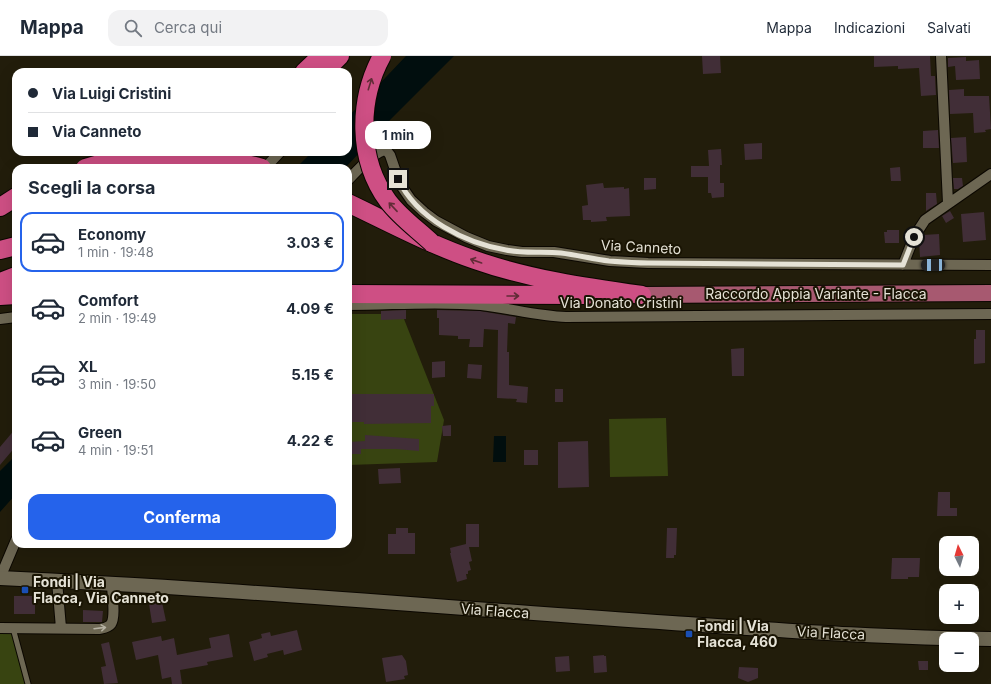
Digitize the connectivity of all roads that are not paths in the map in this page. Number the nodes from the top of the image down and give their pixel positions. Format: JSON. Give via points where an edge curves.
{"nodes":[{"id":1,"x":321,"y":56,"type":"edge"},
{"id":2,"x":340,"y":56,"type":"edge"},
{"id":3,"x":382,"y":56,"type":"edge"},
{"id":4,"x":941,"y":56,"type":"edge"},
{"id":5,"x":308,"y":68,"type":"edge"},
{"id":6,"x":328,"y":68,"type":"edge"},
{"id":7,"x":160,"y":156,"type":"edge"},
{"id":8,"x":194,"y":156,"type":"edge"},
{"id":9,"x":204,"y":156,"type":"edge"},
{"id":10,"x":236,"y":156,"type":"edge"},
{"id":11,"x":276,"y":156,"type":"edge"},
{"id":12,"x":104,"y":164,"type":"edge"},
{"id":13,"x":192,"y":164,"type":"edge"},
{"id":14,"x":227,"y":164,"type":"edge"},
{"id":15,"x":244,"y":164,"type":"edge"},
{"id":16,"x":268,"y":164,"type":"edge"},
{"id":17,"x":991,"y":174,"type":"edge"},
{"id":18,"x":352,"y":176,"type":"edge"},
{"id":19,"x":12,"y":200,"type":"edge"},
{"id":20,"x":948,"y":203,"type":"junction"},
{"id":21,"x":352,"y":205,"type":"edge"},
{"id":22,"x":0,"y":207,"type":"edge"},
{"id":23,"x":432,"y":243,"type":"junction"},
{"id":24,"x":12,"y":247,"type":"edge"},
{"id":25,"x":0,"y":250,"type":"edge"},
{"id":26,"x":903,"y":265,"type":"junction"},
{"id":27,"x":991,"y":265,"type":"edge"},
{"id":28,"x":12,"y":278,"type":"edge"},
{"id":29,"x":0,"y":282,"type":"edge"},
{"id":30,"x":541,"y":287,"type":"junction"},
{"id":31,"x":991,"y":293,"type":"edge"},
{"id":32,"x":352,"y":294,"type":"edge"},
{"id":33,"x":12,"y":295,"type":"edge"},
{"id":34,"x":642,"y":295,"type":"joint"},
{"id":35,"x":0,"y":296,"type":"edge"},
{"id":36,"x":352,"y":305,"type":"edge"},
{"id":37,"x":991,"y":314,"type":"edge"},
{"id":38,"x":12,"y":318,"type":"edge"},
{"id":39,"x":0,"y":319,"type":"edge"},
{"id":40,"x":13,"y":548,"type":"edge"},
{"id":41,"x":0,"y":578,"type":"edge"},
{"id":42,"x":57,"y":581,"type":"junction"},
{"id":43,"x":112,"y":584,"type":"junction"},
{"id":44,"x":0,"y":628,"type":"edge"},
{"id":45,"x":13,"y":628,"type":"junction"},
{"id":46,"x":62,"y":628,"type":"junction"},
{"id":47,"x":991,"y":639,"type":"edge"},
{"id":48,"x":28,"y":684,"type":"edge"}],
"edges":[{"from":1,"to":5,"type":"highway"},
{"from":2,"to":6,"type":"highway"},
{"from":23,"to":3,"type":"highway","one_way":true,"bridge":true,"via":[[392,206],[371,169],[364,129],[365,108],[370,82]]},
{"from":4,"to":20,"type":"street"},
{"from":7,"to":12,"type":"highway","bridge":true},
{"from":8,"to":15,"type":"highway","bridge":true},
{"from":9,"to":13,"type":"highway"},
{"from":10,"to":14,"type":"highway"},
{"from":11,"to":16,"type":"street"},
{"from":17,"to":20,"type":"street"},
{"from":18,"to":26,"type":"street","name":"Via Canneto","via":[[380,151],[386,150],[404,190],[424,212],[460,235],[506,250],[554,252],[610,261],[648,263]]},
{"from":19,"to":22,"type":"highway"},
{"from":20,"to":26,"type":"street","via":[[920,226]]},
{"from":21,"to":23,"type":"highway","bridge":true},
{"from":30,"to":23,"type":"highway","one_way":true},
{"from":24,"to":25,"type":"highway"},
{"from":26,"to":27,"type":"street","name":"Via Canneto"},
{"from":28,"to":29,"type":"highway"},
{"from":32,"to":30,"type":"highway","one_way":true},
{"from":30,"to":34,"type":"highway","via":[[588,287]]},
{"from":31,"to":34,"type":"main road","name":"Raccordo Appia Variante - Flacca"},
{"from":33,"to":35,"type":"highway"},
{"from":36,"to":37,"type":"street","name":"Via Donato Cristini","via":[[471,304],[573,318]]},
{"from":38,"to":39,"type":"street"},
{"from":40,"to":41,"type":"street"},
{"from":41,"to":42,"type":"main road","name":"Via Flacca"},
{"from":42,"to":43,"type":"main road","name":"Via Flacca"},
{"from":42,"to":46,"type":"street"},
{"from":46,"to":43,"type":"street","one_way":true,"via":[[110,626],[113,616]]},
{"from":43,"to":47,"type":"main road","name":"Via Flacca","via":[[845,634]]},
{"from":44,"to":45,"type":"street"},
{"from":45,"to":46,"type":"street"},
{"from":45,"to":48,"type":"lane"}]}
